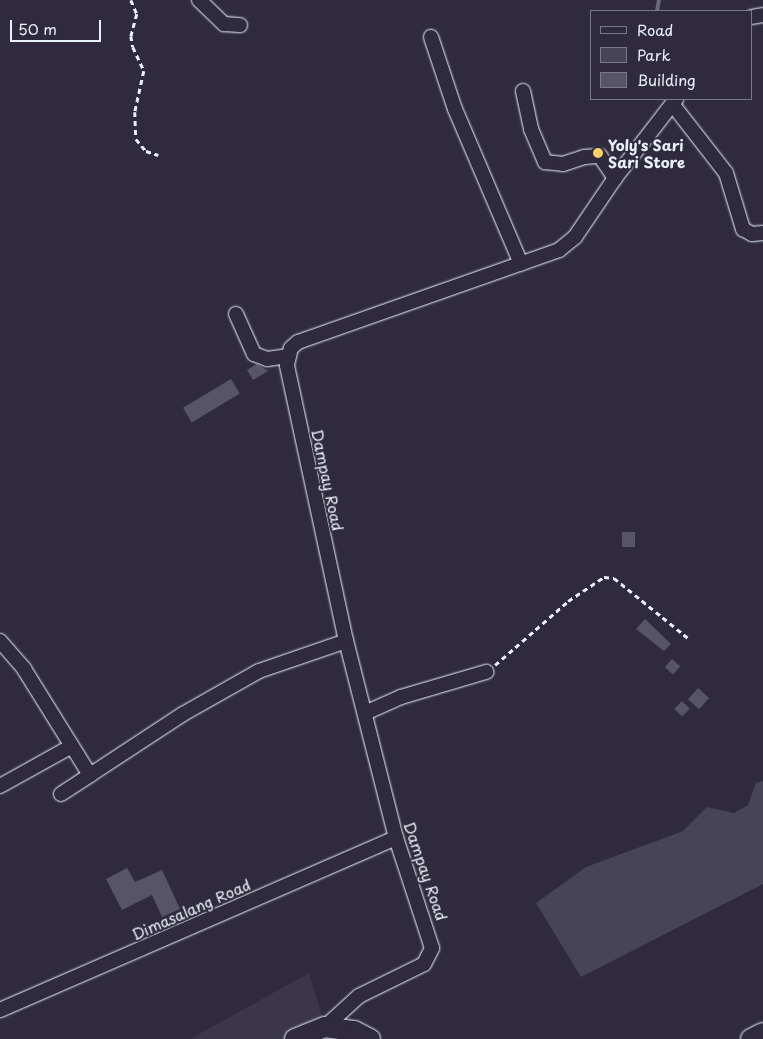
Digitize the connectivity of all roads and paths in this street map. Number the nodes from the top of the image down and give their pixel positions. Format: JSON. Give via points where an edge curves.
{"nodes":[{"id":1,"x":131,"y":0,"type":"edge"},
{"id":2,"x":199,"y":0,"type":"edge"},
{"id":3,"x":240,"y":25,"type":"dead end"},
{"id":4,"x":431,"y":37,"type":"dead end"},
{"id":5,"x":523,"y":91,"type":"dead end"},
{"id":6,"x":675,"y":102,"type":"edge"},
{"id":7,"x":158,"y":155,"type":"dead end"},
{"id":8,"x":615,"y":178,"type":"junction"},
{"id":9,"x":763,"y":233,"type":"edge"},
{"id":10,"x":520,"y":264,"type":"junction"},
{"id":11,"x":236,"y":314,"type":"dead end"},
{"id":12,"x":288,"y":356,"type":"junction"},
{"id":13,"x":688,"y":638,"type":"dead end"},
{"id":14,"x":0,"y":641,"type":"edge"},
{"id":15,"x":346,"y":641,"type":"junction"},
{"id":16,"x":486,"y":672,"type":"joint"},
{"id":17,"x":365,"y":713,"type":"junction"},
{"id":18,"x":70,"y":747,"type":"junction"},
{"id":19,"x":90,"y":776,"type":"junction"},
{"id":20,"x":0,"y":786,"type":"edge"},
{"id":21,"x":61,"y":794,"type":"dead end"},
{"id":22,"x":396,"y":838,"type":"junction"},
{"id":23,"x":0,"y":1010,"type":"edge"},
{"id":24,"x":325,"y":1027,"type":"junction"},
{"id":25,"x":763,"y":1034,"type":"edge"},
{"id":26,"x":295,"y":1039,"type":"edge"},
{"id":27,"x":370,"y":1039,"type":"edge"},
{"id":28,"x":751,"y":1039,"type":"edge"}],
"edges":[{"from":1,"to":7,"type":"path","via":[[137,14],[131,36],[133,47],[144,71],[135,112],[136,139],[146,151]]},
{"from":2,"to":3,"type":"street","via":[[224,24]]},
{"from":4,"to":10,"type":"street","via":[[455,108]]},
{"from":5,"to":8,"type":"street","via":[[531,129],[545,162],[563,164],[600,156]]},
{"from":6,"to":8,"type":"street"},
{"from":6,"to":9,"type":"street","via":[[726,173],[743,229],[752,234]]},
{"from":8,"to":10,"type":"street","via":[[568,245]]},
{"from":10,"to":12,"type":"street","via":[[298,342]]},
{"from":11,"to":12,"type":"street","via":[[254,354],[268,359]]},
{"from":12,"to":15,"type":"street","name":"Dampay Road"},
{"from":13,"to":16,"type":"path","via":[[614,578],[604,577],[568,601]]},
{"from":14,"to":18,"type":"street","via":[[24,669]]},
{"from":15,"to":17,"type":"street","name":"Dampay Road"},
{"from":15,"to":19,"type":"street","via":[[259,671],[183,714]]},
{"from":16,"to":17,"type":"street","via":[[401,697]]},
{"from":17,"to":22,"type":"street","name":"Dampay Road"},
{"from":18,"to":19,"type":"street"},
{"from":18,"to":20,"type":"street"},
{"from":19,"to":21,"type":"street"},
{"from":22,"to":23,"type":"street","name":"Dimasalang Road"},
{"from":22,"to":24,"type":"street","name":"Dampay Road","via":[[431,938],[430,957],[424,964],[359,996]]},
{"from":24,"to":26,"type":"main road"},
{"from":24,"to":27,"type":"main road","via":[[354,1031]]},
{"from":25,"to":28,"type":"main road"}]}
